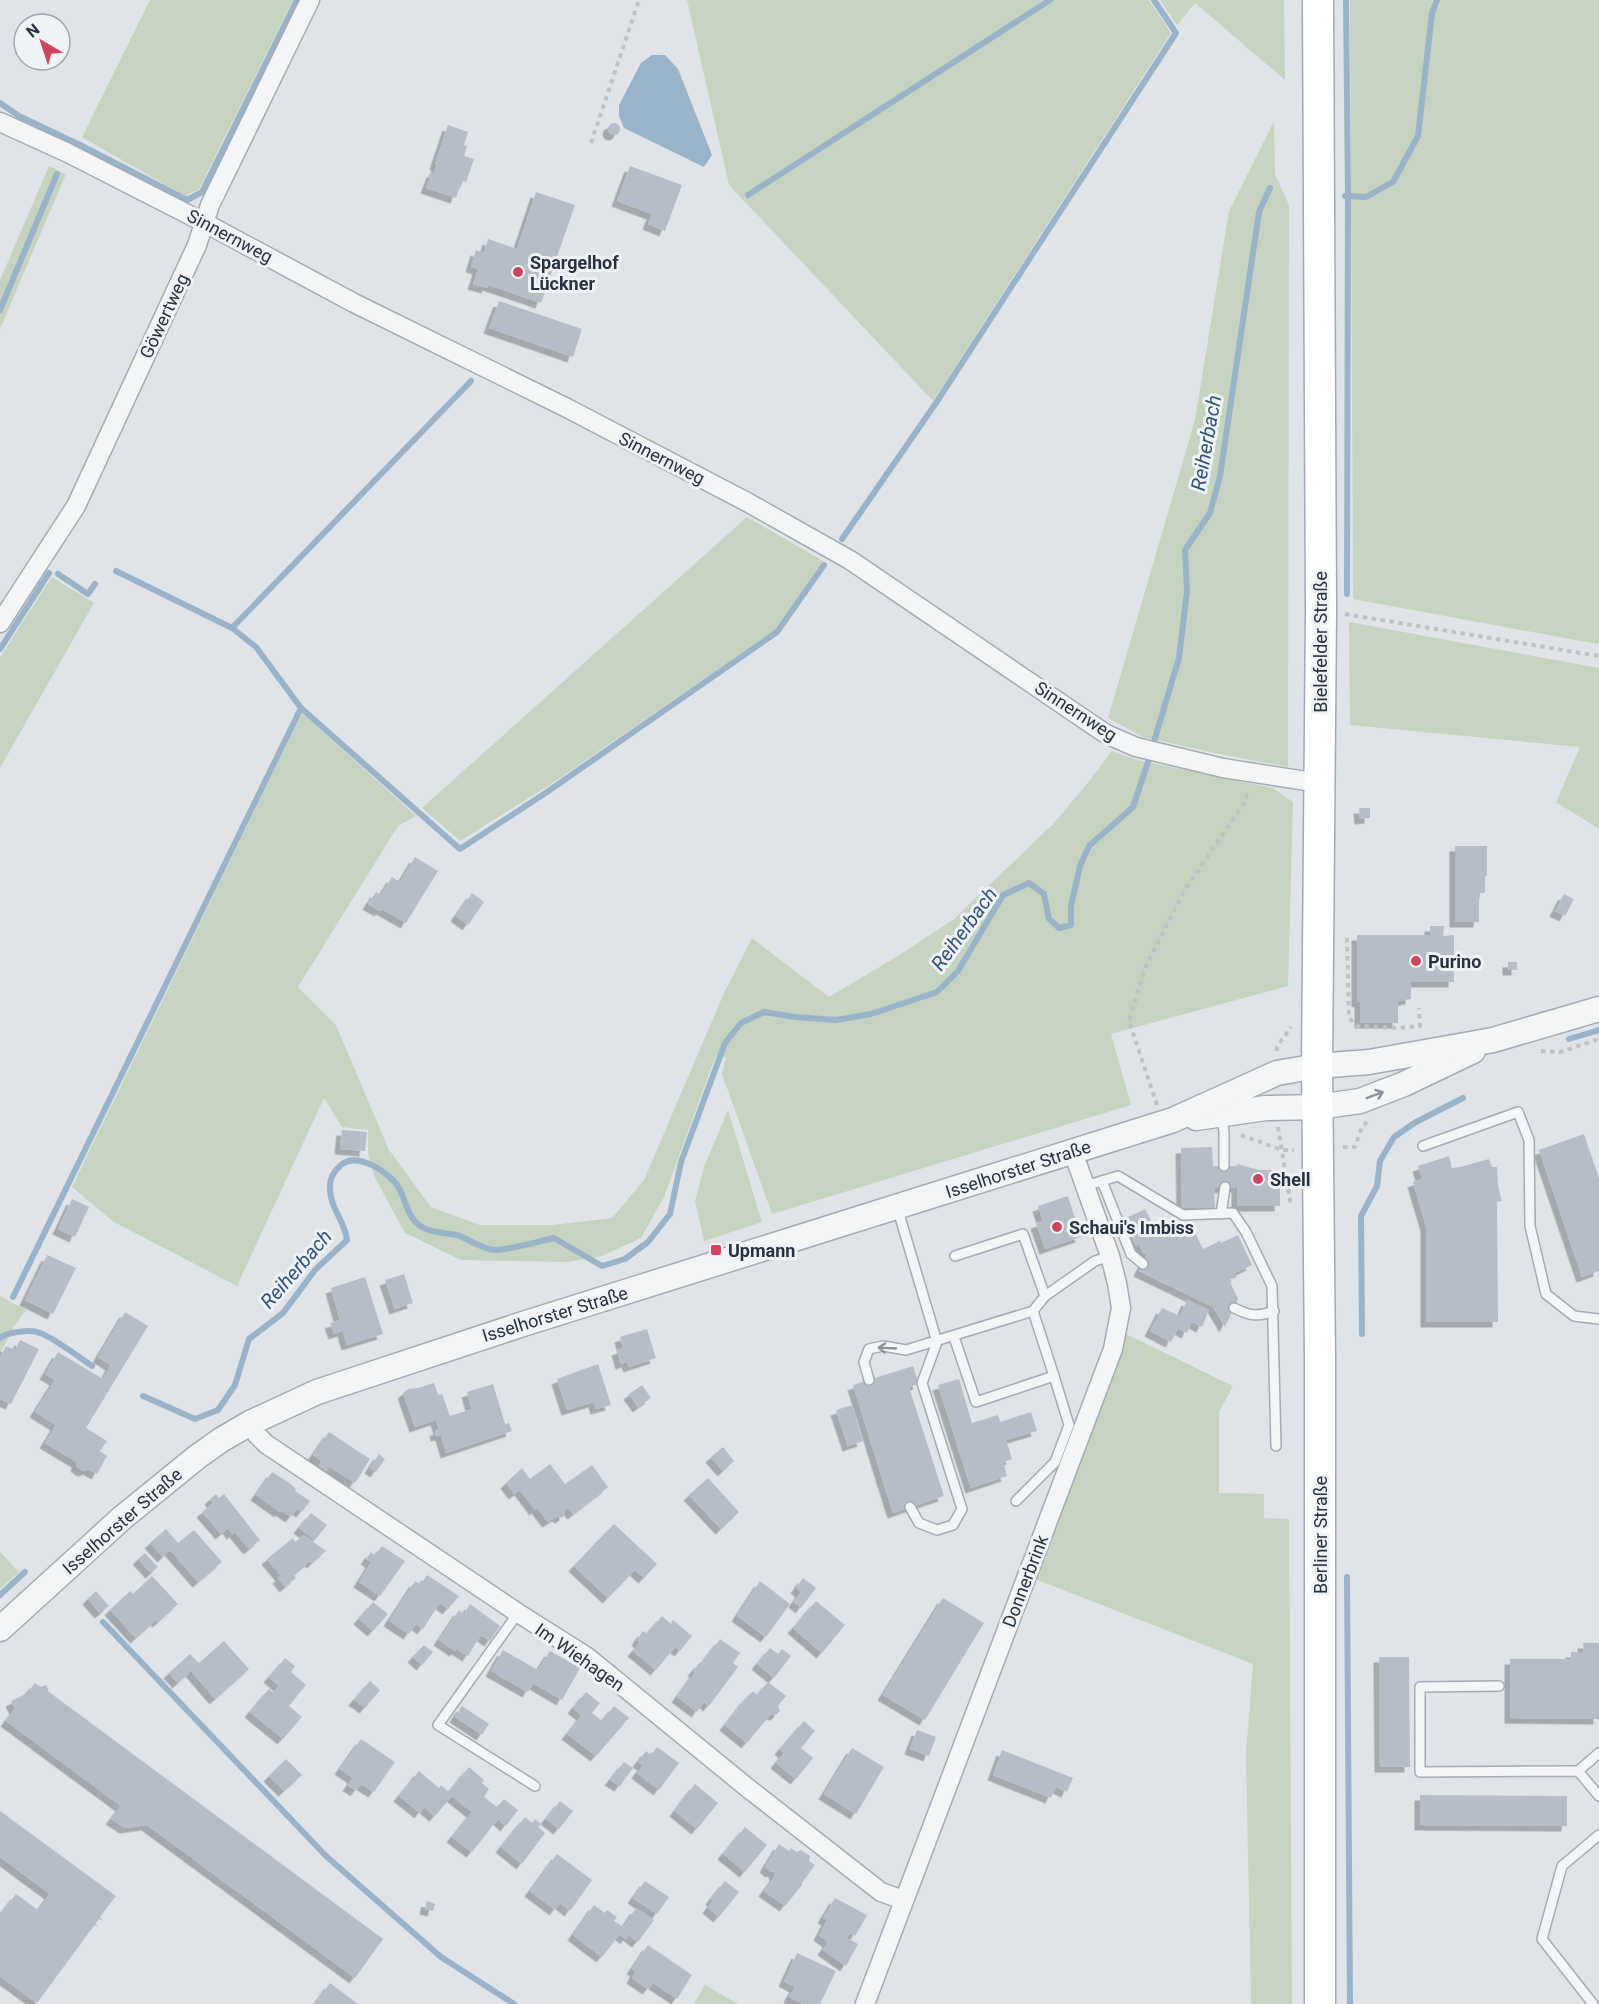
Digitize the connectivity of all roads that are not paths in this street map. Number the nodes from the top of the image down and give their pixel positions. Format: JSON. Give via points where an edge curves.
{"nodes":[{"id":1,"x":310,"y":0,"type":"edge"},
{"id":2,"x":1318,"y":0,"type":"edge"},
{"id":3,"x":0,"y":122,"type":"edge"},
{"id":4,"x":205,"y":222,"type":"junction"},
{"id":5,"x":0,"y":623,"type":"edge"},
{"id":6,"x":1319,"y":783,"type":"junction"},
{"id":7,"x":1599,"y":1009,"type":"edge"},
{"id":8,"x":1493,"y":1040,"type":"junction"},
{"id":9,"x":1317,"y":1066,"type":"junction"},
{"id":10,"x":1318,"y":1107,"type":"junction"},
{"id":11,"x":1222,"y":1116,"type":"junction"},
{"id":12,"x":1423,"y":1146,"type":"dead end"},
{"id":13,"x":1073,"y":1152,"type":"junction"},
{"id":14,"x":1224,"y":1166,"type":"dead end"},
{"id":15,"x":1094,"y":1184,"type":"junction"},
{"id":16,"x":1225,"y":1188,"type":"dead end"},
{"id":17,"x":897,"y":1207,"type":"junction"},
{"id":18,"x":1221,"y":1214,"type":"junction"},
{"id":19,"x":955,"y":1256,"type":"dead end"},
{"id":20,"x":1110,"y":1256,"type":"junction"},
{"id":21,"x":1143,"y":1264,"type":"dead end"},
{"id":22,"x":1045,"y":1296,"type":"junction"},
{"id":23,"x":1234,"y":1308,"type":"dead end"},
{"id":24,"x":1033,"y":1311,"type":"junction"},
{"id":25,"x":1274,"y":1311,"type":"junction"},
{"id":26,"x":1599,"y":1319,"type":"edge"},
{"id":27,"x":954,"y":1336,"type":"junction"},
{"id":28,"x":937,"y":1342,"type":"junction"},
{"id":29,"x":1054,"y":1376,"type":"junction"},
{"id":30,"x":869,"y":1380,"type":"dead end"},
{"id":31,"x":250,"y":1424,"type":"junction"},
{"id":32,"x":1276,"y":1446,"type":"dead end"},
{"id":33,"x":1016,"y":1502,"type":"dead end"},
{"id":34,"x":910,"y":1507,"type":"dead end"},
{"id":35,"x":518,"y":1613,"type":"junction"},
{"id":36,"x":0,"y":1629,"type":"edge"},
{"id":37,"x":1499,"y":1686,"type":"dead end"},
{"id":38,"x":1599,"y":1753,"type":"edge"},
{"id":39,"x":1578,"y":1771,"type":"junction"},
{"id":40,"x":535,"y":1786,"type":"dead end"},
{"id":41,"x":1599,"y":1796,"type":"edge"},
{"id":42,"x":1599,"y":1835,"type":"edge"},
{"id":43,"x":903,"y":1900,"type":"junction"},
{"id":44,"x":865,"y":2004,"type":"edge"},
{"id":45,"x":1320,"y":2004,"type":"edge"},
{"id":46,"x":1593,"y":2004,"type":"edge"}],
"edges":[{"from":1,"to":4,"type":"street","name":"Göwertweg"},
{"from":2,"to":6,"type":"main road","name":"Bielefelder Straße"},
{"from":3,"to":4,"type":"street","name":"Sinnernweg"},
{"from":4,"to":5,"type":"street","name":"Göwertweg","via":[[76,506]]},
{"from":4,"to":6,"type":"street","name":"Sinnernweg","via":[[354,303],[768,513],[850,560],[1106,734],[1141,748],[1223,768]]},
{"from":6,"to":9,"type":"main road","name":"Bielefelder Straße"},
{"from":7,"to":8,"type":"street","name":"Isselhorster Straße"},
{"from":8,"to":9,"type":"street","name":"Isselhorster Straße","via":[[1369,1062]]},
{"from":10,"to":8,"type":"street","name":"Isselhorster Straße","one_way":true,"via":[[1360,1101]]},
{"from":9,"to":10,"type":"main road","name":"Berliner Straße"},
{"from":9,"to":11,"type":"street","name":"Isselhorster Straße","via":[[1277,1073]]},
{"from":10,"to":11,"type":"street","name":"Isselhorster Straße","via":[[1266,1108]]},
{"from":10,"to":45,"type":"main road","name":"Berliner Straße"},
{"from":11,"to":13,"type":"street","name":"Isselhorster Straße","via":[[1168,1121]]},
{"from":11,"to":14,"type":"lane"},
{"from":12,"to":26,"type":"lane","via":[[1518,1112],[1529,1140],[1530,1226],[1545,1294],[1575,1316]]},
{"from":13,"to":15,"type":"street","name":"Donnerbrink"},
{"from":13,"to":17,"type":"street","name":"Isselhorster Straße"},
{"from":15,"to":18,"type":"lane","via":[[1118,1176],[1183,1215]]},
{"from":15,"to":20,"type":"street","name":"Donnerbrink"},
{"from":15,"to":21,"type":"lane","via":[[1131,1254]]},
{"from":16,"to":18,"type":"lane"},
{"from":17,"to":28,"type":"lane"},
{"from":17,"to":31,"type":"street","name":"Isselhorster Straße","via":[[354,1379]]},
{"from":18,"to":25,"type":"lane","via":[[1233,1213],[1246,1232],[1272,1286]]},
{"from":19,"to":22,"type":"lane","via":[[1023,1234]]},
{"from":20,"to":22,"type":"lane","via":[[1095,1261]]},
{"from":20,"to":43,"type":"street","name":"Donnerbrink","via":[[1121,1308],[1113,1349]]},
{"from":22,"to":24,"type":"lane"},
{"from":23,"to":25,"type":"lane","via":[[1260,1316]]},
{"from":24,"to":27,"type":"lane"},
{"from":24,"to":29,"type":"lane"},
{"from":25,"to":32,"type":"lane"},
{"from":27,"to":28,"type":"lane"},
{"from":27,"to":29,"type":"lane","via":[[976,1402]]},
{"from":28,"to":30,"type":"lane","one_way":true,"via":[[906,1350],[883,1346],[869,1349],[864,1362]]},
{"from":28,"to":34,"type":"lane","via":[[922,1383],[962,1509],[953,1525],[937,1530],[919,1523]]},
{"from":29,"to":33,"type":"lane","via":[[1069,1425],[1055,1462]]},
{"from":31,"to":35,"type":"street","name":"Im Wiehagen","via":[[266,1444]]},
{"from":31,"to":36,"type":"street","name":"Isselhorster Straße","via":[[221,1440],[158,1488]]},
{"from":35,"to":40,"type":"lane","via":[[438,1725]]},
{"from":35,"to":43,"type":"street","name":"Im Wiehagen","via":[[586,1656],[881,1892]]},
{"from":37,"to":39,"type":"lane","via":[[1420,1687],[1420,1772]]},
{"from":38,"to":39,"type":"lane"},
{"from":39,"to":41,"type":"lane"},
{"from":42,"to":46,"type":"lane","via":[[1562,1866],[1542,1939]]},
{"from":43,"to":44,"type":"street","name":"Donnerbrink"}]}
